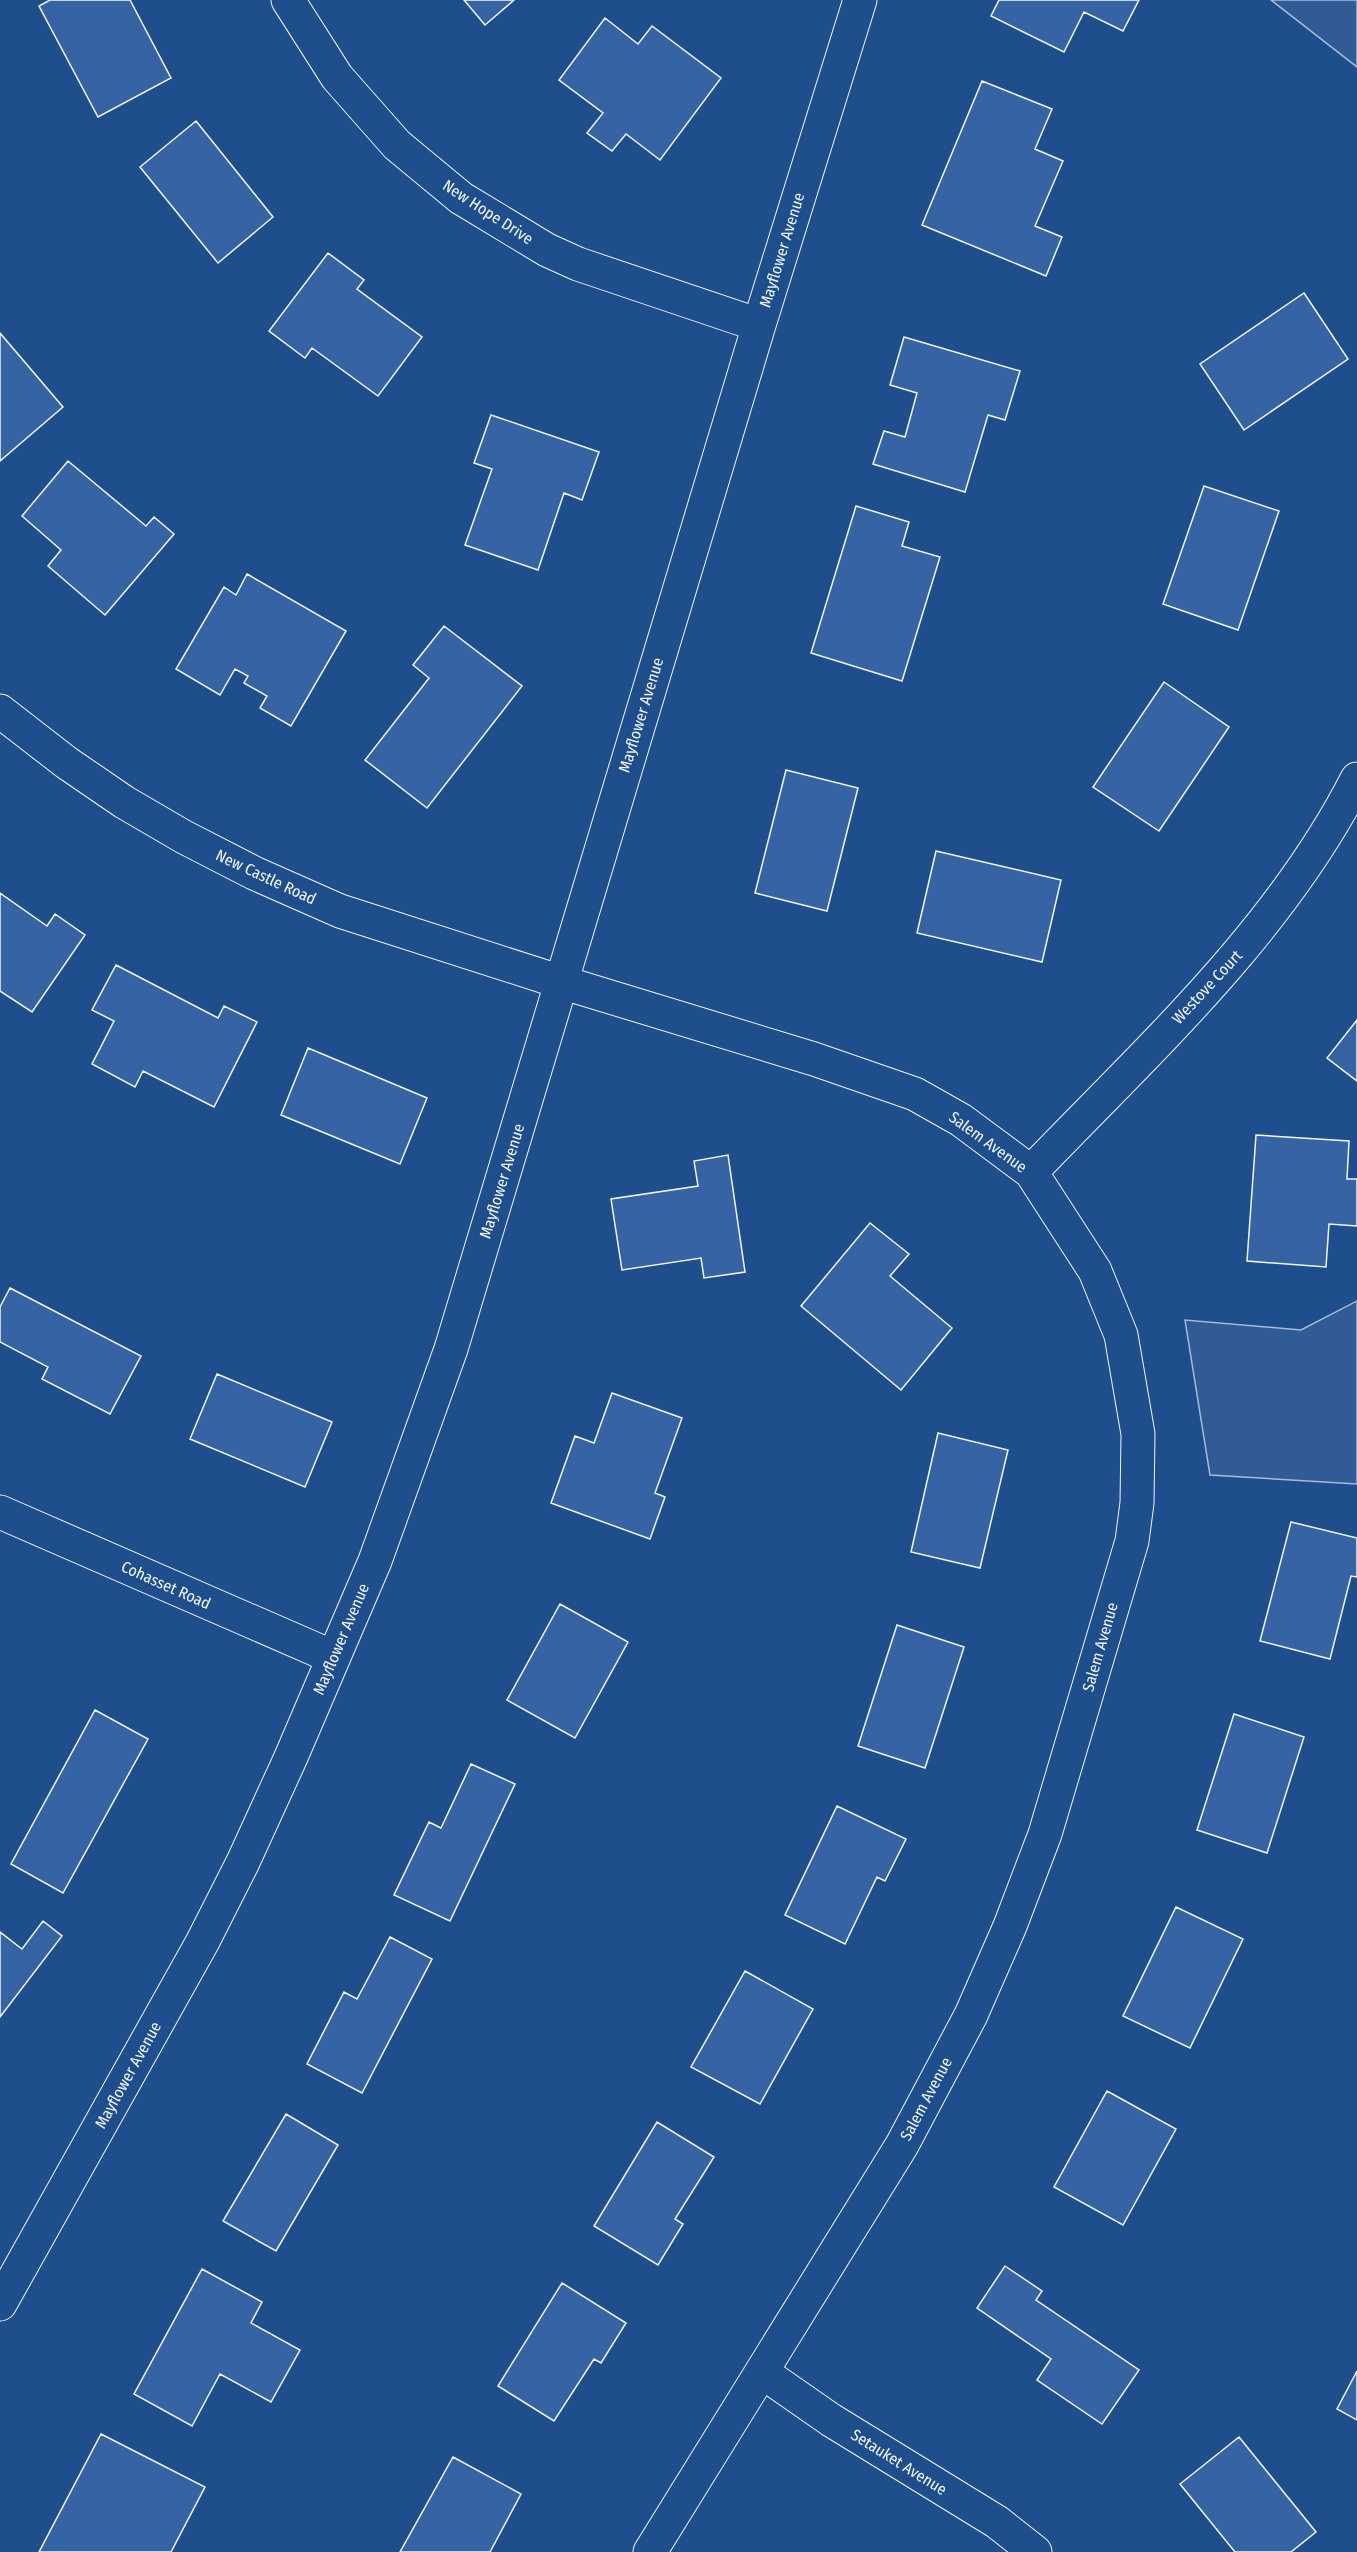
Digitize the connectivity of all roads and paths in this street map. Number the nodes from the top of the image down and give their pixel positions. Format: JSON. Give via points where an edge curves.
{"nodes":[{"id":1,"x":288,"y":0,"type":"edge"},
{"id":2,"x":860,"y":0,"type":"edge"},
{"id":3,"x":759,"y":325,"type":"junction"},
{"id":4,"x":0,"y":711,"type":"edge"},
{"id":5,"x":1357,"y":779,"type":"edge"},
{"id":6,"x":561,"y":982,"type":"junction"},
{"id":7,"x":1031,"y":1172,"type":"junction"},
{"id":8,"x":0,"y":1512,"type":"edge"},
{"id":9,"x":333,"y":1657,"type":"junction"},
{"id":10,"x":2,"y":2296,"type":"edge"},
{"id":11,"x":762,"y":2372,"type":"junction"},
{"id":12,"x":650,"y":2552,"type":"edge"},
{"id":13,"x":1035,"y":2552,"type":"edge"}],
"edges":[{"from":1,"to":3,"type":"street","name":"New Hope Drive","via":[[337,77],[397,145],[461,198],[547,250],[578,264]]},
{"from":2,"to":3,"type":"street","name":"Mayflower Avenue"},
{"from":3,"to":6,"type":"street","name":"Mayflower Avenue"},
{"from":4,"to":6,"type":"street","name":"New Castle Road","via":[[124,802],[254,873],[340,911]]},
{"from":5,"to":7,"type":"street","name":"Westove Court","via":[[1305,864],[1239,954]]},
{"from":6,"to":7,"type":"street","name":"Salem Avenue","via":[[915,1094],[961,1120]]},
{"from":6,"to":9,"type":"street","name":"Mayflower Avenue","via":[[451,1349],[375,1561]]},
{"from":7,"to":11,"type":"street","name":"Salem Avenue","via":[[1095,1271],[1121,1335],[1138,1434],[1132,1541],[1045,1834],[971,2015],[902,2145]]},
{"from":8,"to":9,"type":"street","name":"Cohasset Road"},
{"from":9,"to":10,"type":"street","name":"Mayflower Avenue","via":[[291,1757],[208,1931]]},
{"from":11,"to":12,"type":"street","name":"Salem Avenue"},
{"from":11,"to":13,"type":"street","name":"Setauket Avenue","via":[[831,2420],[997,2522]]}]}
